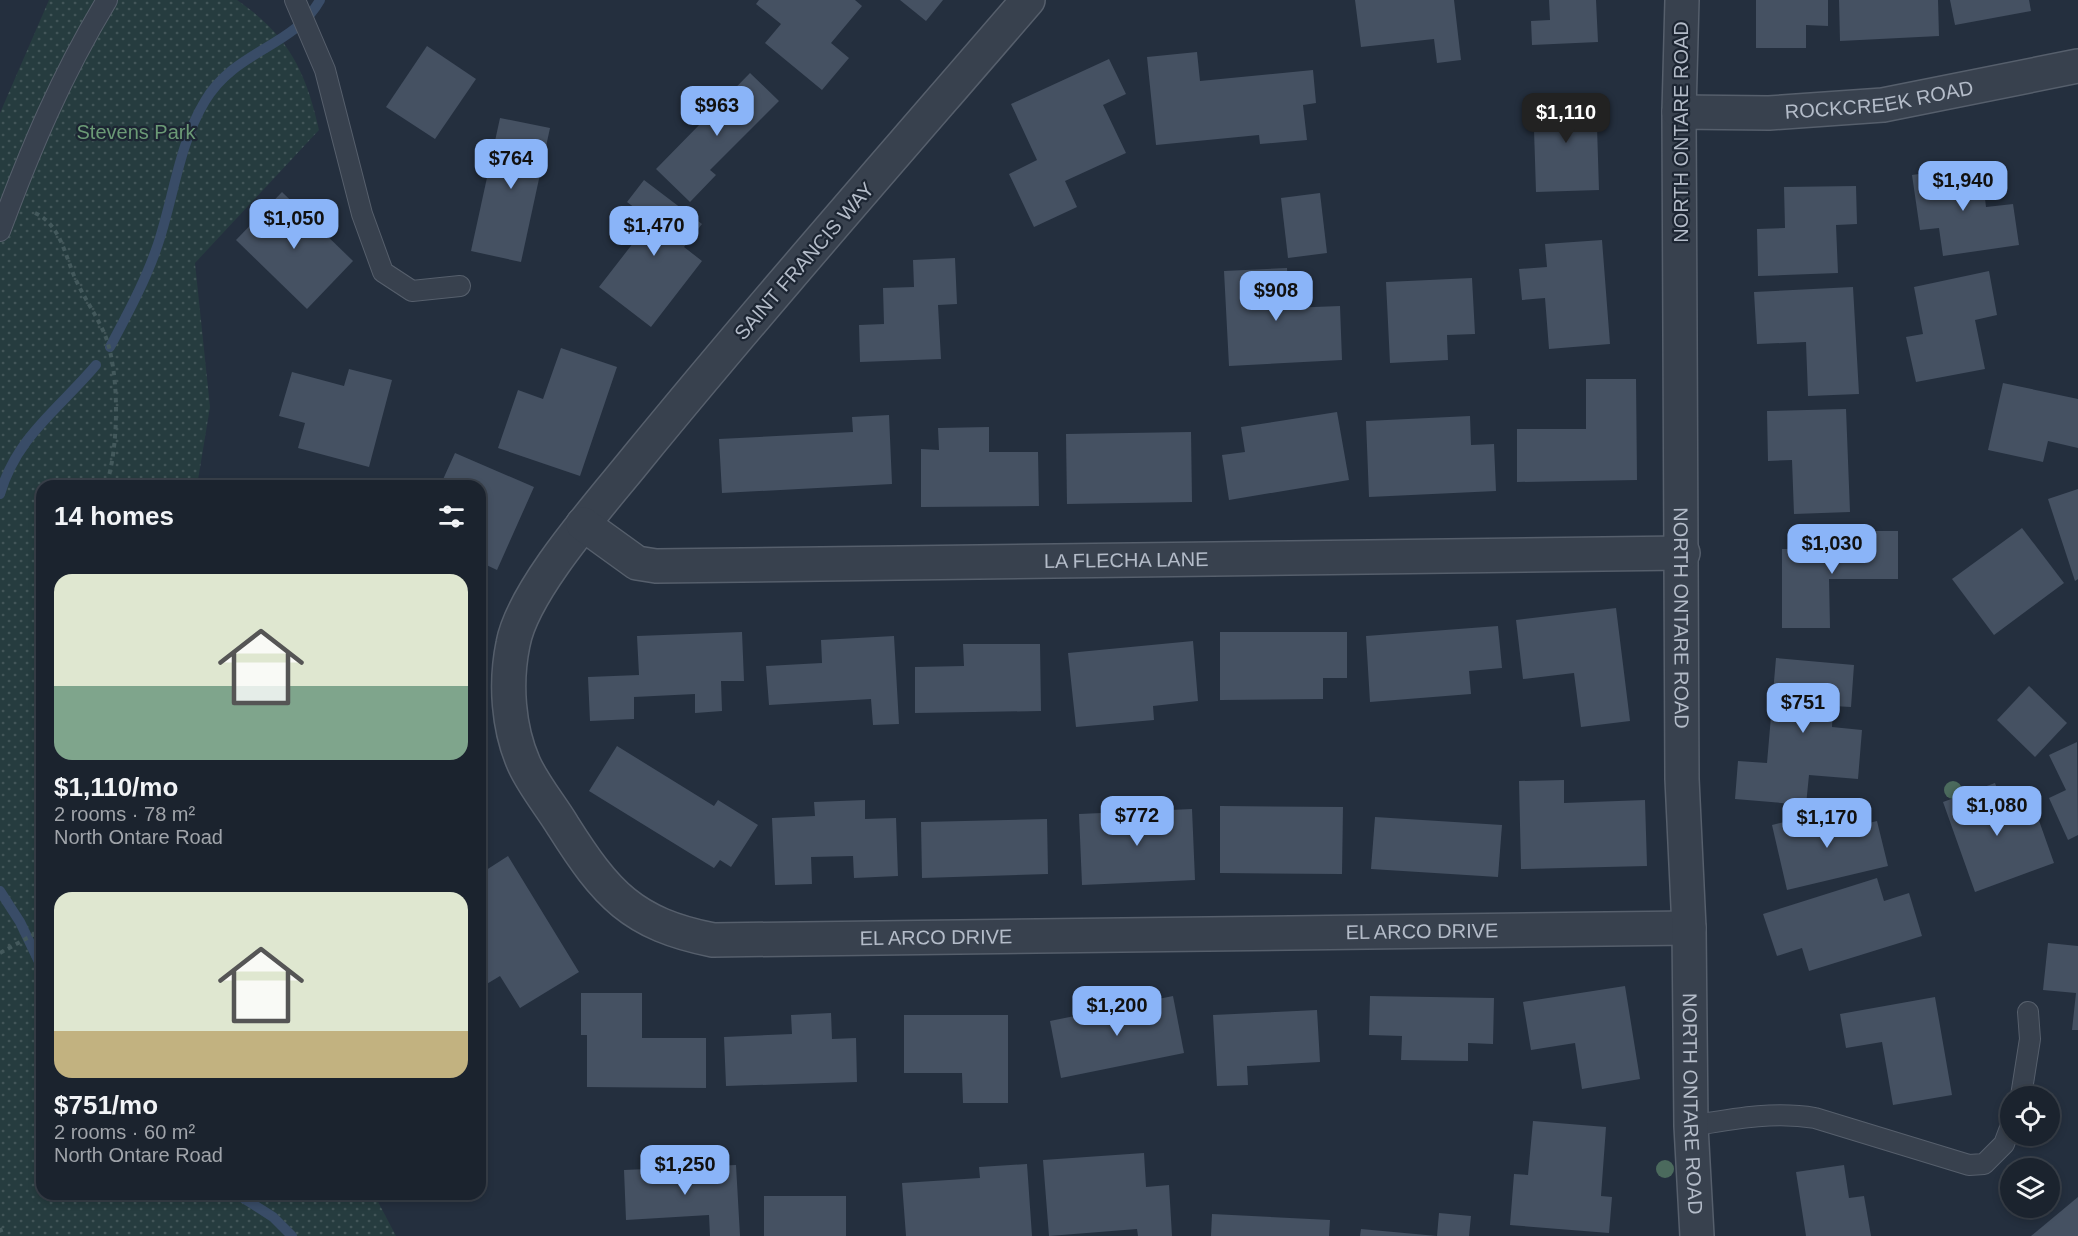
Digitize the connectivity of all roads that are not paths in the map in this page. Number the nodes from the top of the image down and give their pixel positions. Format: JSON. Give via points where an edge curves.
{"nodes":[{"id":1,"x":107,"y":0,"type":"edge"},
{"id":2,"x":1028,"y":0,"type":"edge"},
{"id":3,"x":1682,"y":0,"type":"edge"},
{"id":4,"x":296,"y":2,"type":"edge"},
{"id":5,"x":2078,"y":66,"type":"edge"},
{"id":6,"x":2078,"y":88,"type":"edge"},
{"id":7,"x":1679,"y":112,"type":"junction"},
{"id":8,"x":0,"y":231,"type":"edge"},
{"id":9,"x":460,"y":286,"type":"dead end"},
{"id":10,"x":584,"y":524,"type":"junction"},
{"id":11,"x":1683,"y":554,"type":"junction"},
{"id":12,"x":1689,"y":928,"type":"junction"},
{"id":13,"x":2028,"y":1012,"type":"dead end"},
{"id":14,"x":2023,"y":1086,"type":"edge"},
{"id":15,"x":1691,"y":1126,"type":"junction"},
{"id":16,"x":2002,"y":1146,"type":"edge"},
{"id":17,"x":1697,"y":1236,"type":"edge"}],
"edges":[{"from":1,"to":8,"type":"lane","via":[[38,131]]},
{"from":2,"to":10,"type":"street","name":"SAINT FRANCIS WAY","via":[[699,383]]},
{"from":3,"to":7,"type":"street","name":"NORTH ONTARE ROAD"},
{"from":4,"to":9,"type":"lane","via":[[325,70],[362,214],[383,272],[412,291]]},
{"from":5,"to":6,"type":"street"},
{"from":5,"to":7,"type":"street","name":"ROCKCREEK ROAD","via":[[1883,105],[1769,113]]},
{"from":7,"to":11,"type":"street","name":"NORTH ONTARE ROAD"},
{"from":10,"to":11,"type":"street","name":"LA FLECHA LANE","via":[[637,563],[656,566]]},
{"from":10,"to":12,"type":"street","name":"EL ARCO DRIVE","via":[[518,623],[508,687],[513,730],[525,765],[592,872],[616,898],[645,919],[678,933],[724,940]]},
{"from":11,"to":12,"type":"street","name":"NORTH ONTARE ROAD","via":[[1682,779]]},
{"from":12,"to":15,"type":"street","name":"NORTH ONTARE ROAD"},
{"from":13,"to":14,"type":"lane","via":[[2030,1039]]},
{"from":15,"to":16,"type":"lane","via":[[1794,1115],[1969,1165],[1984,1164]]},
{"from":15,"to":17,"type":"street","name":"NORTH ONTARE ROAD"}]}
